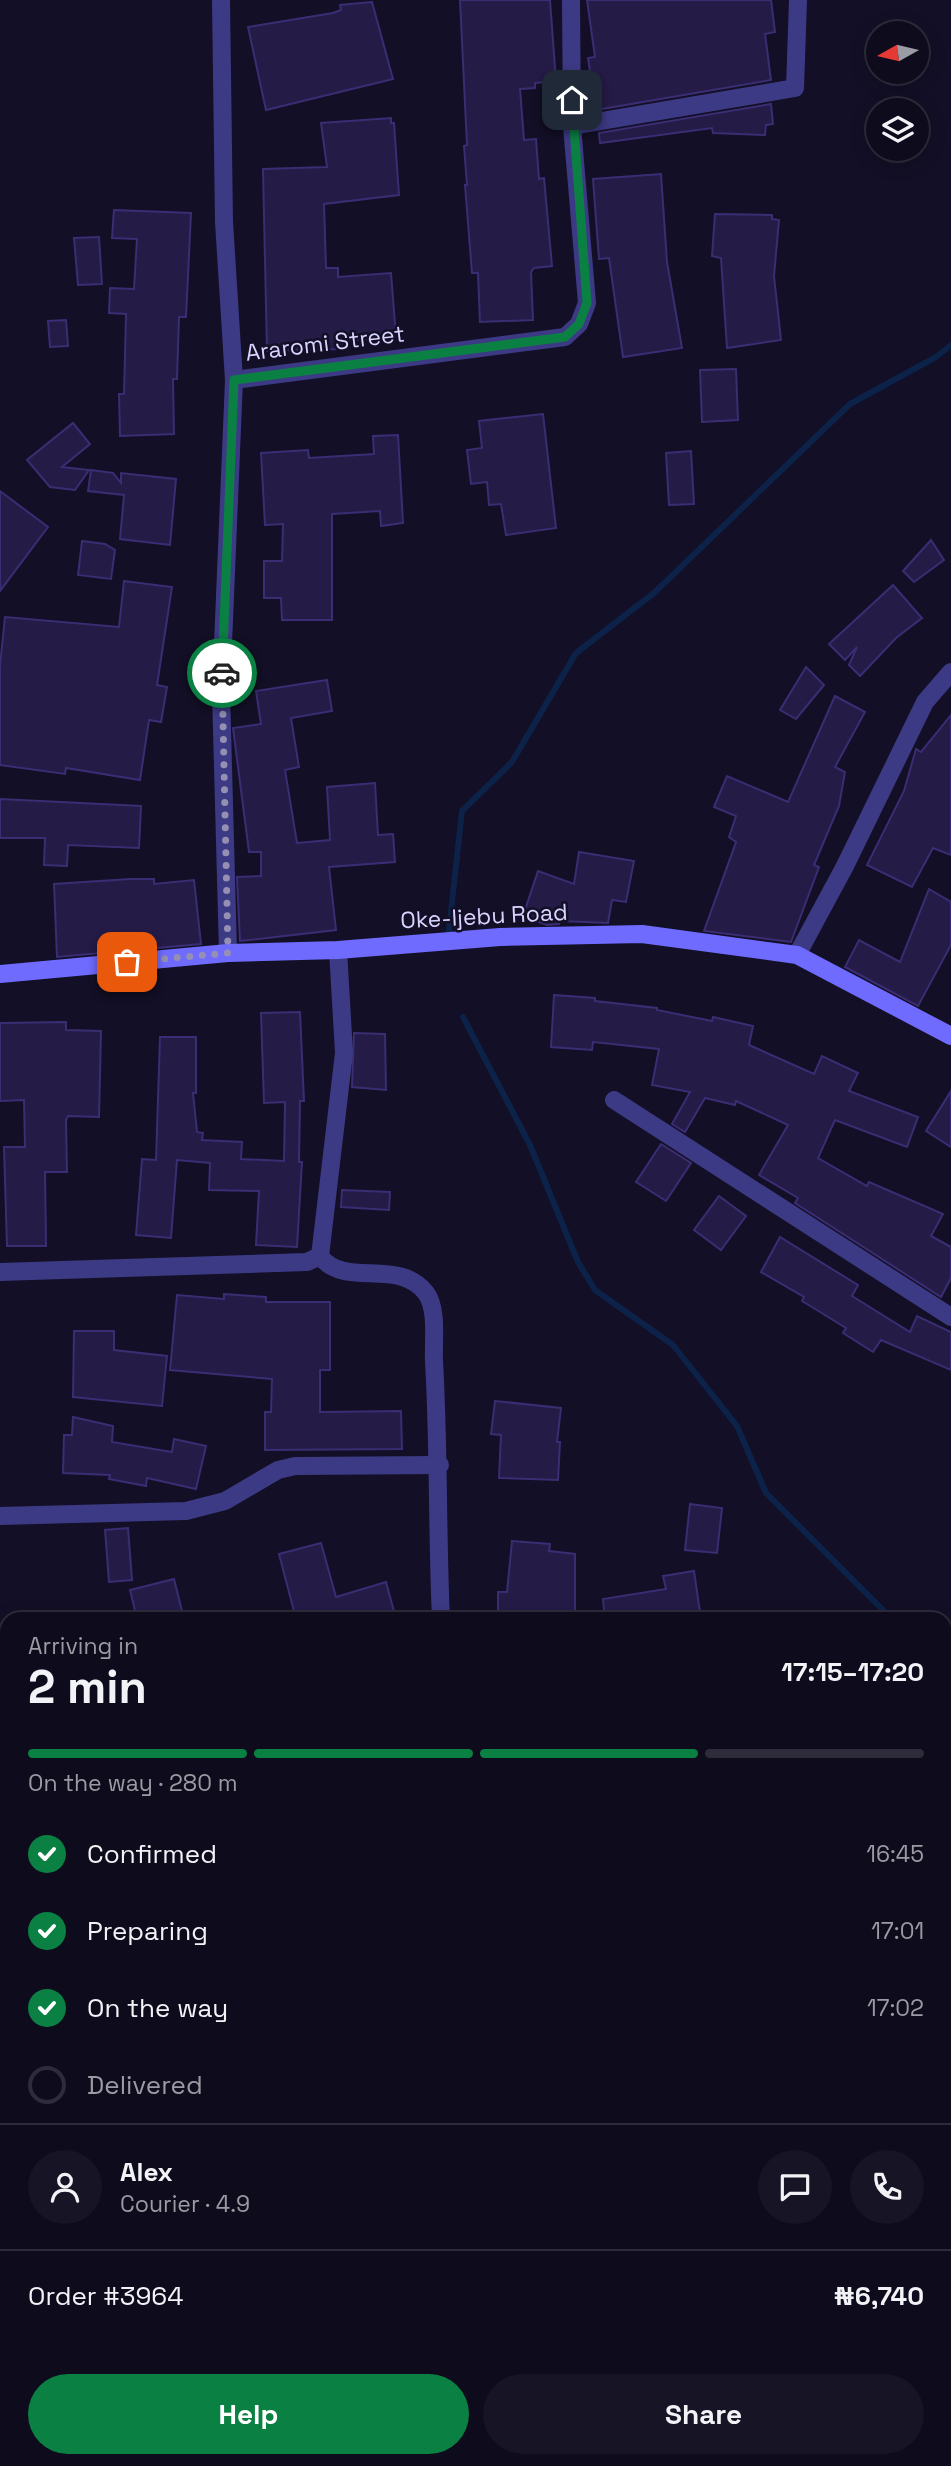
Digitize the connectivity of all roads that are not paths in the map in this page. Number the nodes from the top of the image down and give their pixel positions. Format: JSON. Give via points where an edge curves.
{"nodes":[{"id":1,"x":221,"y":0,"type":"edge"},
{"id":2,"x":571,"y":0,"type":"edge"},
{"id":3,"x":797,"y":0,"type":"edge"},
{"id":4,"x":572,"y":126,"type":"junction"},
{"id":5,"x":234,"y":380,"type":"junction"},
{"id":6,"x":951,"y":672,"type":"edge"},
{"id":7,"x":338,"y":950,"type":"junction"},
{"id":8,"x":228,"y":953,"type":"junction"},
{"id":9,"x":797,"y":956,"type":"junction"},
{"id":10,"x":0,"y":974,"type":"edge"},
{"id":11,"x":951,"y":1036,"type":"edge"},
{"id":12,"x":614,"y":1100,"type":"dead end"},
{"id":13,"x":320,"y":1256,"type":"junction"},
{"id":14,"x":0,"y":1272,"type":"edge"},
{"id":15,"x":951,"y":1317,"type":"edge"},
{"id":16,"x":439,"y":1465,"type":"junction"},
{"id":17,"x":0,"y":1516,"type":"edge"},
{"id":18,"x":441,"y":1612,"type":"edge"}],
"edges":[{"from":1,"to":5,"type":"street","via":[[224,222]]},
{"from":2,"to":4,"type":"street","name":"Araromi Street"},
{"from":3,"to":4,"type":"street","via":[[795,89]]},
{"from":4,"to":5,"type":"street","name":"Araromi Street","via":[[587,303],[579,324],[565,337]]},
{"from":5,"to":8,"type":"street","name":"Araromi Street","via":[[221,692]]},
{"from":6,"to":9,"type":"street","via":[[925,702]]},
{"from":7,"to":8,"type":"main road","name":"Oke-Ijebu Road"},
{"from":7,"to":9,"type":"main road","name":"Oke-Ijebu Road","via":[[500,937],[642,934]]},
{"from":7,"to":13,"type":"street","via":[[344,1045]]},
{"from":8,"to":10,"type":"main road","name":"Oke-Ijebu Road"},
{"from":9,"to":11,"type":"main road","name":"Oke-Ijebu Road"},
{"from":12,"to":15,"type":"street"},
{"from":13,"to":14,"type":"street","via":[[307,1262]]},
{"from":13,"to":16,"type":"street","via":[[327,1266],[351,1273],[392,1273],[415,1282],[426,1293],[431,1304]]},
{"from":16,"to":17,"type":"street","via":[[295,1466],[278,1470],[225,1501],[186,1511]]},
{"from":16,"to":18,"type":"street"}]}
